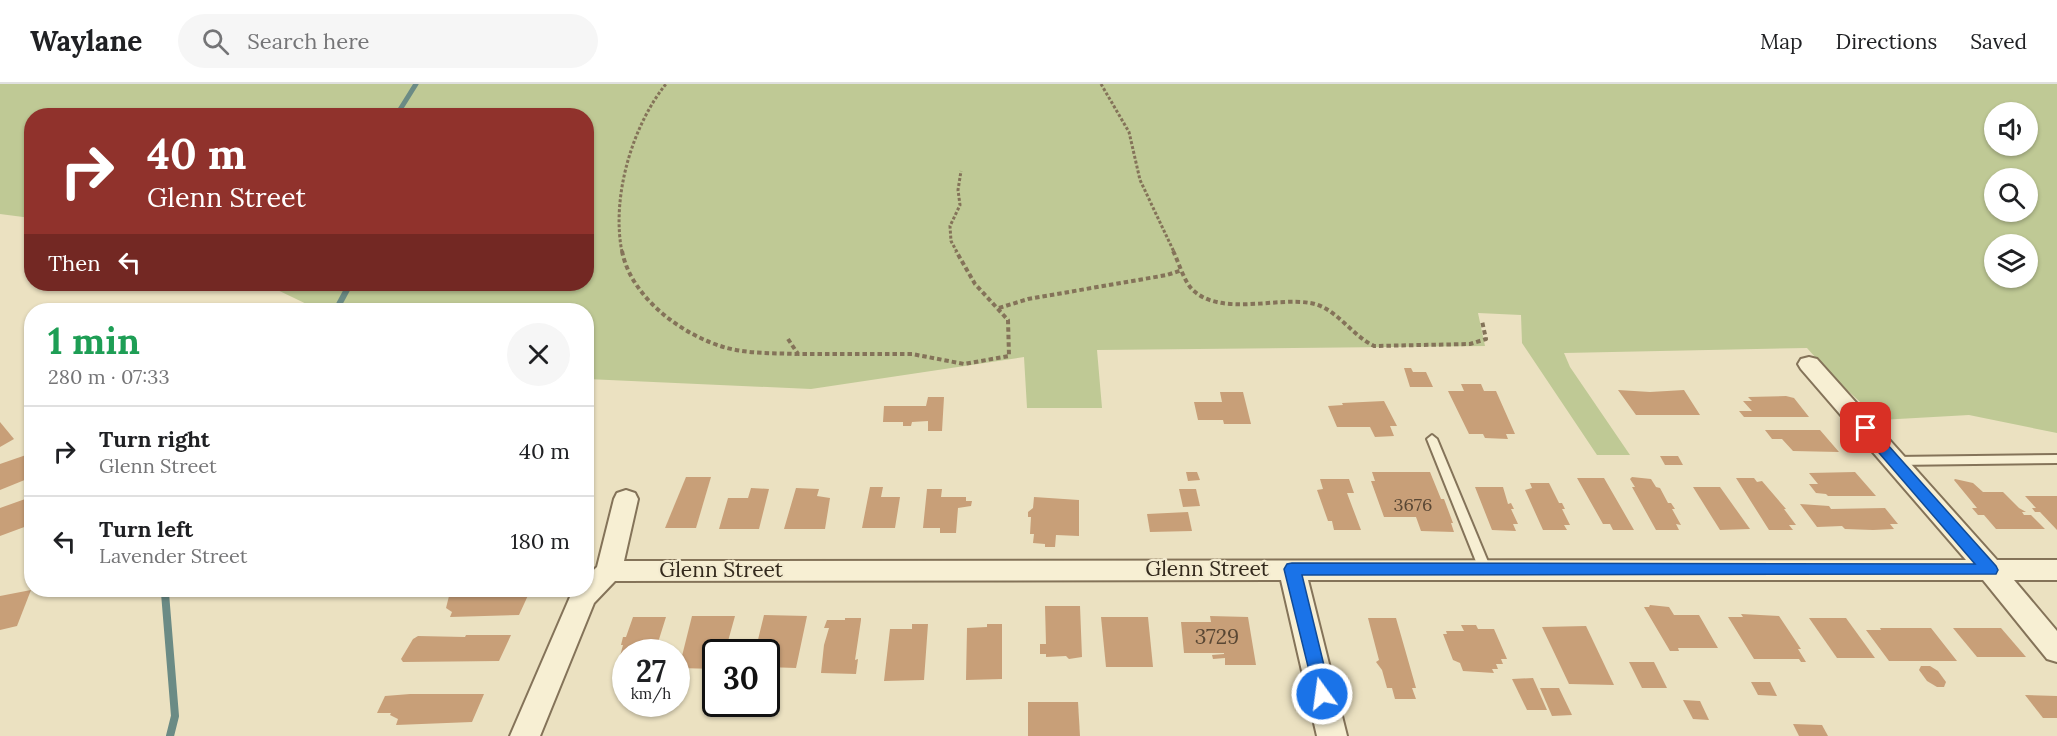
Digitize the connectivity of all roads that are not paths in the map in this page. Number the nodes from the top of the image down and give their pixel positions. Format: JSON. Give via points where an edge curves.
{"nodes":[{"id":1,"x":1809,"y":364,"type":"dead end"},
{"id":2,"x":1432,"y":439,"type":"dead end"},
{"id":3,"x":2057,"y":459,"type":"edge"},
{"id":4,"x":1894,"y":461,"type":"junction"},
{"id":5,"x":626,"y":499,"type":"dead end"},
{"id":6,"x":1292,"y":569,"type":"junction"},
{"id":7,"x":1485,"y":569,"type":"junction"},
{"id":8,"x":1990,"y":570,"type":"junction"},
{"id":9,"x":2057,"y":570,"type":"edge"},
{"id":10,"x":609,"y":571,"type":"junction"},
{"id":11,"x":594,"y":586,"type":"edge"},
{"id":12,"x":583,"y":597,"type":"edge"},
{"id":13,"x":2057,"y":651,"type":"edge"},
{"id":14,"x":525,"y":736,"type":"edge"},
{"id":15,"x":1332,"y":736,"type":"edge"}],
"edges":[{"from":1,"to":4,"type":"street"},
{"from":2,"to":7,"type":"lane"},
{"from":3,"to":4,"type":"lane"},
{"from":4,"to":8,"type":"street"},
{"from":5,"to":10,"type":"street"},
{"from":6,"to":7,"type":"street","name":"Glenn Street"},
{"from":6,"to":10,"type":"street","name":"Glenn Street"},
{"from":6,"to":15,"type":"street"},
{"from":7,"to":8,"type":"street","name":"Glenn Street"},
{"from":8,"to":9,"type":"street","name":"Glenn Street"},
{"from":8,"to":13,"type":"street"},
{"from":10,"to":11,"type":"street"},
{"from":12,"to":14,"type":"street"}]}
